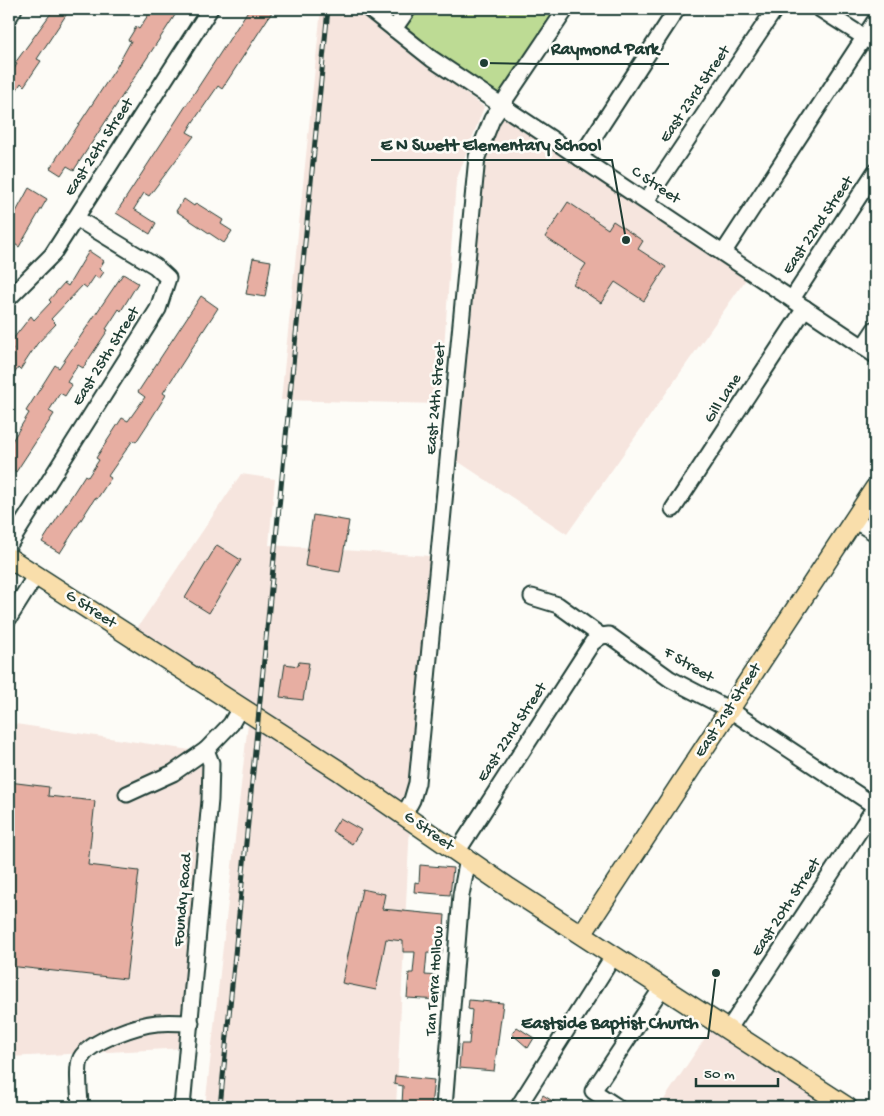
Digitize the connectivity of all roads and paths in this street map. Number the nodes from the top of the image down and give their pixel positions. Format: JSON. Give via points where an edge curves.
{"nodes":[{"id":1,"x":14,"y":9,"type":"edge"},
{"id":2,"x":210,"y":9,"type":"edge"},
{"id":3,"x":369,"y":9,"type":"edge"},
{"id":4,"x":408,"y":9,"type":"edge"},
{"id":5,"x":566,"y":9,"type":"edge"},
{"id":6,"x":677,"y":9,"type":"edge"},
{"id":7,"x":775,"y":9,"type":"edge"},
{"id":8,"x":820,"y":9,"type":"edge"},
{"id":9,"x":9,"y":17,"type":"edge"},
{"id":10,"x":875,"y":21,"type":"edge"},
{"id":11,"x":394,"y":29,"type":"junction"},
{"id":12,"x":870,"y":41,"type":"edge"},
{"id":13,"x":501,"y":105,"type":"junction"},
{"id":14,"x":580,"y":158,"type":"junction"},
{"id":15,"x":875,"y":172,"type":"edge"},
{"id":16,"x":646,"y":201,"type":"junction"},
{"id":17,"x":76,"y":218,"type":"junction"},
{"id":18,"x":723,"y":253,"type":"junction"},
{"id":19,"x":9,"y":298,"type":"edge"},
{"id":20,"x":792,"y":299,"type":"junction"},
{"id":21,"x":805,"y":308,"type":"junction"},
{"id":22,"x":875,"y":329,"type":"edge"},
{"id":23,"x":869,"y":351,"type":"edge"},
{"id":24,"x":875,"y":488,"type":"edge"},
{"id":25,"x":673,"y":509,"type":"dead end"},
{"id":26,"x":854,"y":520,"type":"junction"},
{"id":27,"x":875,"y":533,"type":"edge"},
{"id":28,"x":9,"y":544,"type":"edge"},
{"id":29,"x":9,"y":558,"type":"edge"},
{"id":30,"x":36,"y":576,"type":"junction"},
{"id":31,"x":532,"y":597,"type":"dead end"},
{"id":32,"x":9,"y":618,"type":"edge"},
{"id":33,"x":601,"y":636,"type":"junction"},
{"id":34,"x":240,"y":708,"type":"junction"},
{"id":35,"x":730,"y":710,"type":"junction"},
{"id":36,"x":206,"y":750,"type":"junction"},
{"id":37,"x":127,"y":794,"type":"dead end"},
{"id":38,"x":875,"y":806,"type":"edge"},
{"id":39,"x":404,"y":815,"type":"junction"},
{"id":40,"x":462,"y":855,"type":"junction"},
{"id":41,"x":582,"y":934,"type":"junction"},
{"id":42,"x":614,"y":955,"type":"junction"},
{"id":43,"x":663,"y":986,"type":"junction"},
{"id":44,"x":191,"y":1023,"type":"junction"},
{"id":45,"x":728,"y":1030,"type":"junction"},
{"id":46,"x":616,"y":1106,"type":"dead end"},
{"id":47,"x":80,"y":1107,"type":"edge"},
{"id":48,"x":182,"y":1107,"type":"edge"},
{"id":49,"x":444,"y":1107,"type":"edge"},
{"id":50,"x":518,"y":1107,"type":"edge"},
{"id":51,"x":847,"y":1107,"type":"edge"}],
"edges":[{"from":1,"to":9,"type":"street"},
{"from":2,"to":17,"type":"street","name":"East 26th Street"},
{"from":3,"to":11,"type":"street","name":"C Street"},
{"from":4,"to":11,"type":"street"},
{"from":5,"to":13,"type":"street","name":"East 24th Street"},
{"from":6,"to":14,"type":"street"},
{"from":7,"to":16,"type":"street","name":"East 23rd Street"},
{"from":8,"to":12,"type":"street"},
{"from":10,"to":12,"type":"street"},
{"from":11,"to":13,"type":"street","name":"C Street"},
{"from":12,"to":18,"type":"street"},
{"from":13,"to":14,"type":"street","name":"C Street"},
{"from":13,"to":39,"type":"street","name":"East 24th Street","via":[[477,157],[417,783]]},
{"from":14,"to":16,"type":"street","name":"C Street"},
{"from":15,"to":20,"type":"street","name":"East 22nd Street"},
{"from":16,"to":18,"type":"street","name":"C Street"},
{"from":17,"to":19,"type":"street","name":"East 26th Street","via":[[52,255]]},
{"from":17,"to":28,"type":"street","name":"East 25th Street","via":[[155,266],[168,278],[158,309]]},
{"from":18,"to":20,"type":"street","name":"C Street"},
{"from":20,"to":21,"type":"street","name":"C Street"},
{"from":21,"to":23,"type":"street","name":"C Street"},
{"from":21,"to":25,"type":"street","name":"Gill Lane"},
{"from":22,"to":23,"type":"street"},
{"from":24,"to":26,"type":"main road","name":"East 21st Street"},
{"from":26,"to":27,"type":"street"},
{"from":26,"to":35,"type":"main road","name":"East 21st Street"},
{"from":29,"to":30,"type":"main road","name":"G Street"},
{"from":30,"to":32,"type":"street"},
{"from":30,"to":34,"type":"main road","name":"G Street"},
{"from":31,"to":33,"type":"street","name":"F Street","via":[[558,605]]},
{"from":33,"to":35,"type":"street","name":"F Street","via":[[609,635],[670,679]]},
{"from":33,"to":40,"type":"street","name":"East 22nd Street","via":[[592,643]]},
{"from":34,"to":36,"type":"street","via":[[231,724]]},
{"from":34,"to":39,"type":"main road","name":"G Street"},
{"from":35,"to":38,"type":"street","name":"F Street"},
{"from":35,"to":41,"type":"main road","name":"East 21st Street"},
{"from":36,"to":37,"type":"street","via":[[173,773]]},
{"from":36,"to":44,"type":"street","name":"Foundry Road","via":[[211,764],[210,800]]},
{"from":38,"to":45,"type":"street","name":"East 20th Street"},
{"from":39,"to":40,"type":"main road","name":"G Street"},
{"from":40,"to":41,"type":"main road","name":"G Street"},
{"from":40,"to":49,"type":"street","name":"Tan Terra Hollow"},
{"from":41,"to":42,"type":"main road","name":"G Street"},
{"from":42,"to":43,"type":"main road","name":"G Street"},
{"from":42,"to":50,"type":"street"},
{"from":43,"to":45,"type":"main road","name":"G Street"},
{"from":43,"to":46,"type":"street","via":[[593,1091]]},
{"from":44,"to":47,"type":"street","via":[[142,1025],[94,1046],[81,1058]]},
{"from":44,"to":48,"type":"street","name":"Foundry Road"},
{"from":45,"to":51,"type":"main road","name":"G Street"}]}
